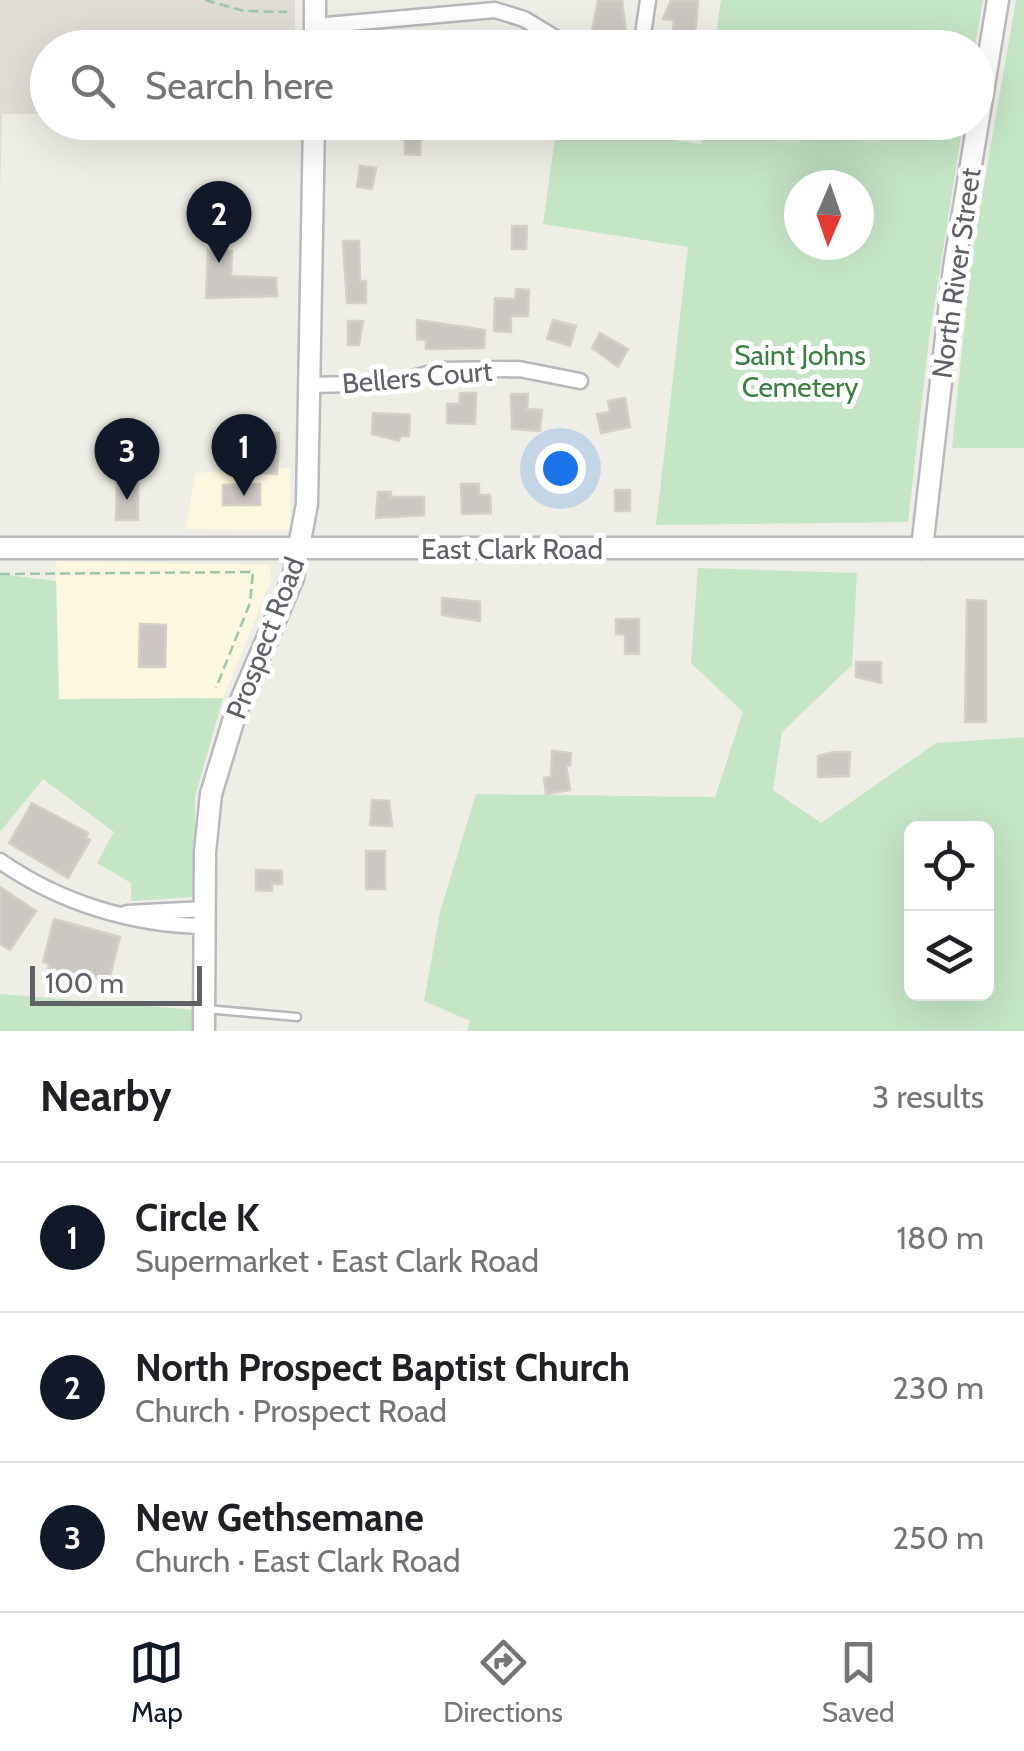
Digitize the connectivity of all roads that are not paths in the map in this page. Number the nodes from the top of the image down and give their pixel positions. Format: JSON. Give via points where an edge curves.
{"nodes":[{"id":1,"x":316,"y":0,"type":"edge"},
{"id":2,"x":648,"y":0,"type":"edge"},
{"id":3,"x":998,"y":0,"type":"edge"},
{"id":4,"x":315,"y":26,"type":"junction"},
{"id":5,"x":315,"y":30,"type":"edge"},
{"id":6,"x":542,"y":30,"type":"edge"},
{"id":7,"x":644,"y":30,"type":"edge"},
{"id":8,"x":993,"y":30,"type":"edge"},
{"id":9,"x":314,"y":140,"type":"edge"},
{"id":10,"x":975,"y":140,"type":"edge"},
{"id":11,"x":580,"y":381,"type":"dead end"},
{"id":12,"x":312,"y":385,"type":"junction"},
{"id":13,"x":0,"y":548,"type":"edge"},
{"id":14,"x":922,"y":548,"type":"junction"},
{"id":15,"x":1024,"y":548,"type":"edge"},
{"id":16,"x":301,"y":549,"type":"junction"},
{"id":17,"x":0,"y":861,"type":"edge"},
{"id":18,"x":205,"y":918,"type":"junction"},
{"id":19,"x":204,"y":1008,"type":"junction"},
{"id":20,"x":296,"y":1017,"type":"dead end"},
{"id":21,"x":204,"y":1031,"type":"edge"}],
"edges":[{"from":1,"to":4,"type":"main road"},
{"from":2,"to":7,"type":"street"},
{"from":3,"to":8,"type":"main road","name":"North River Street"},
{"from":4,"to":5,"type":"main road"},
{"from":4,"to":6,"type":"street","via":[[494,10]]},
{"from":9,"to":12,"type":"main road","name":"Prospect Road"},
{"from":10,"to":14,"type":"main road","name":"North River Street"},
{"from":11,"to":12,"type":"street","name":"Bellers Court","via":[[520,368]]},
{"from":12,"to":16,"type":"main road","name":"Prospect Road"},
{"from":13,"to":16,"type":"main road","name":"East Clark Road"},
{"from":14,"to":15,"type":"main road","name":"East Clark Road"},
{"from":14,"to":16,"type":"main road","name":"East Clark Road"},
{"from":16,"to":18,"type":"main road","name":"Prospect Road","via":[[221,754],[210,808]]},
{"from":17,"to":18,"type":"street","via":[[34,885],[84,905]]},
{"from":18,"to":19,"type":"main road","name":"Prospect Road"},
{"from":19,"to":20,"type":"lane"},
{"from":19,"to":21,"type":"main road","name":"Prospect Road"}]}
